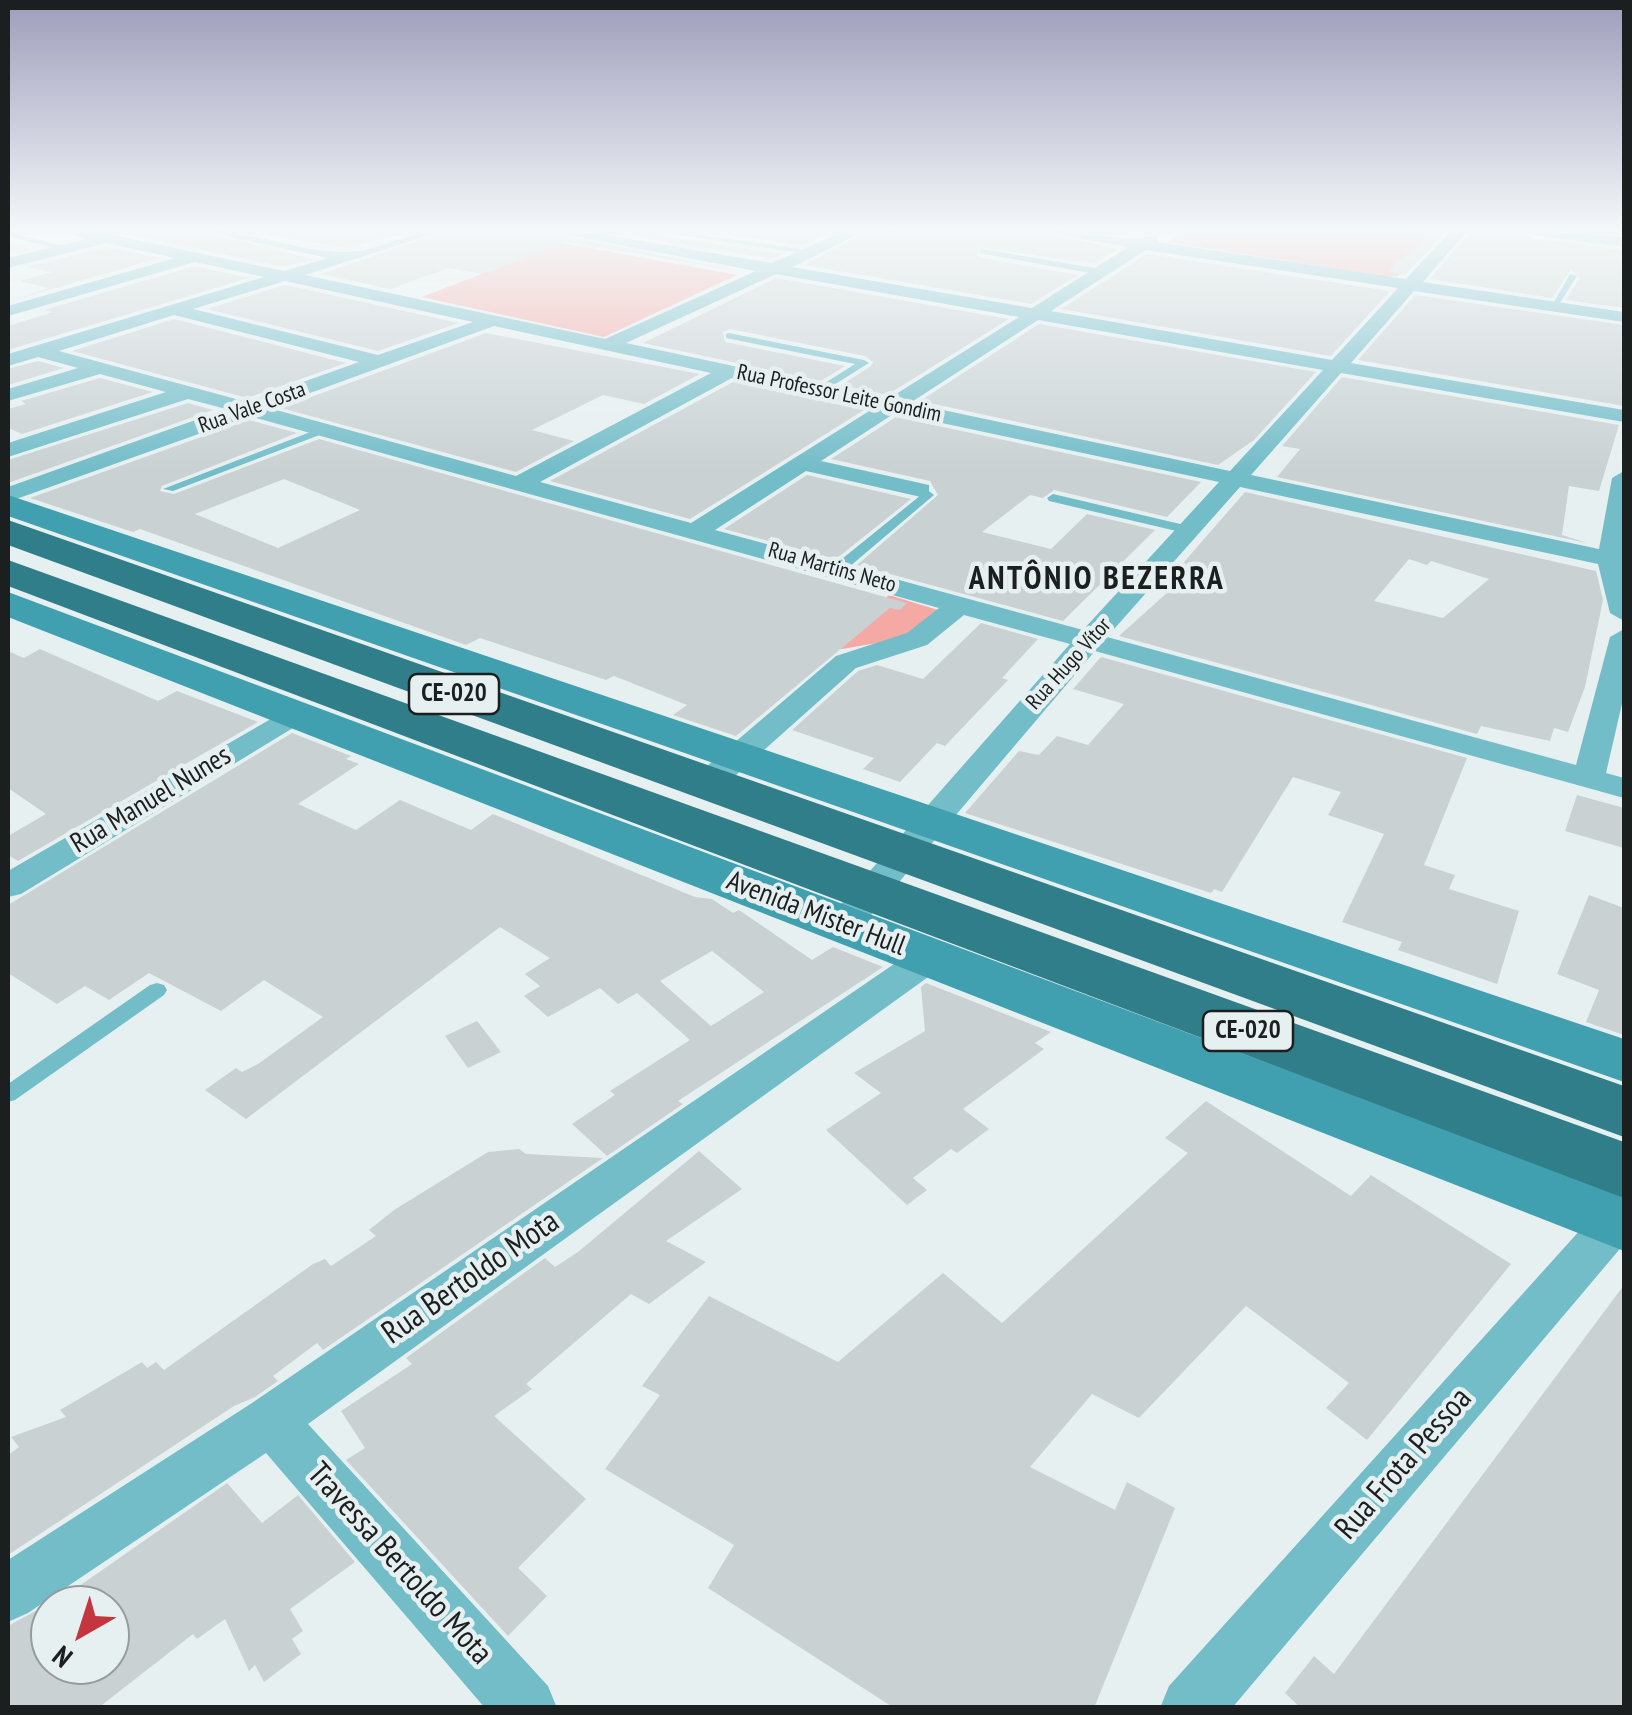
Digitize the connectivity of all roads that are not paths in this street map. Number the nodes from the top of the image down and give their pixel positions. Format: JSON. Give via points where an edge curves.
{"nodes":[{"id":1,"x":174,"y":310,"type":"joint"},
{"id":2,"x":448,"y":310,"type":"edge"},
{"id":3,"x":681,"y":310,"type":"edge"},
{"id":4,"x":1008,"y":310,"type":"edge"},
{"id":5,"x":1044,"y":310,"type":"edge"},
{"id":6,"x":1390,"y":310,"type":"edge"},
{"id":7,"x":1573,"y":310,"type":"edge"},
{"id":8,"x":1036,"y":315,"type":"junction"},
{"id":9,"x":1624,"y":318,"type":"edge"},
{"id":10,"x":496,"y":320,"type":"junction"},
{"id":11,"x":729,"y":336,"type":"dead end"},
{"id":12,"x":609,"y":344,"type":"junction"},
{"id":13,"x":20,"y":354,"type":"edge"},
{"id":14,"x":381,"y":362,"type":"junction"},
{"id":15,"x":1340,"y":367,"type":"junction"},
{"id":16,"x":100,"y":368,"type":"junction"},
{"id":17,"x":730,"y":371,"type":"junction"},
{"id":18,"x":821,"y":390,"type":"junction"},
{"id":19,"x":188,"y":392,"type":"junction"},
{"id":20,"x":8,"y":395,"type":"edge"},
{"id":21,"x":894,"y":406,"type":"junction"},
{"id":22,"x":251,"y":409,"type":"junction"},
{"id":23,"x":1624,"y":416,"type":"edge"},
{"id":24,"x":326,"y":429,"type":"junction"},
{"id":25,"x":8,"y":450,"type":"edge"},
{"id":26,"x":805,"y":464,"type":"junction"},
{"id":27,"x":1624,"y":478,"type":"edge"},
{"id":28,"x":1238,"y":480,"type":"junction"},
{"id":29,"x":522,"y":482,"type":"junction"},
{"id":30,"x":169,"y":489,"type":"dead end"},
{"id":31,"x":921,"y":490,"type":"joint"},
{"id":32,"x":8,"y":495,"type":"edge"},
{"id":33,"x":1053,"y":498,"type":"dead end"},
{"id":34,"x":698,"y":530,"type":"junction"},
{"id":35,"x":1190,"y":530,"type":"junction"},
{"id":36,"x":23,"y":534,"type":"edge"},
{"id":37,"x":1610,"y":558,"type":"junction"},
{"id":38,"x":837,"y":570,"type":"junction"},
{"id":39,"x":962,"y":603,"type":"junction"},
{"id":40,"x":8,"y":604,"type":"edge"},
{"id":41,"x":1624,"y":613,"type":"edge"},
{"id":42,"x":1624,"y":637,"type":"edge"},
{"id":43,"x":1091,"y":638,"type":"junction"},
{"id":44,"x":295,"y":714,"type":"junction"},
{"id":45,"x":721,"y":771,"type":"junction"},
{"id":46,"x":1588,"y":778,"type":"junction"},
{"id":47,"x":1624,"y":788,"type":"edge"},
{"id":48,"x":886,"y":874,"type":"junction"},
{"id":49,"x":8,"y":886,"type":"edge"},
{"id":50,"x":930,"y":958,"type":"junction"},
{"id":51,"x":156,"y":990,"type":"dead end"},
{"id":52,"x":1624,"y":1061,"type":"edge"},
{"id":53,"x":8,"y":1094,"type":"edge"},
{"id":54,"x":1624,"y":1112,"type":"edge"},
{"id":55,"x":1622,"y":1205,"type":"edge"},
{"id":56,"x":270,"y":1420,"type":"junction"},
{"id":57,"x":8,"y":1593,"type":"edge"},
{"id":58,"x":526,"y":1708,"type":"edge"},
{"id":59,"x":1191,"y":1708,"type":"edge"}],
"edges":[{"from":1,"to":13,"type":"street"},
{"from":1,"to":14,"type":"street"},
{"from":2,"to":10,"type":"street","name":"Rua Professor Leite Gondim"},
{"from":3,"to":12,"type":"street"},
{"from":4,"to":8,"type":"street"},
{"from":5,"to":8,"type":"street"},
{"from":6,"to":15,"type":"street","name":"Rua Hugo Vítor"},
{"from":7,"to":9,"type":"street"},
{"from":8,"to":15,"type":"street"},
{"from":8,"to":21,"type":"street"},
{"from":10,"to":12,"type":"street","name":"Rua Professor Leite Gondim"},
{"from":10,"to":14,"type":"street","name":"Rua Vale Costa"},
{"from":11,"to":18,"type":"lane","via":[[864,363]]},
{"from":12,"to":17,"type":"street","name":"Rua Professor Leite Gondim"},
{"from":13,"to":16,"type":"street","name":"Rua Martins Neto"},
{"from":14,"to":22,"type":"street","name":"Rua Vale Costa"},
{"from":15,"to":23,"type":"street"},
{"from":15,"to":28,"type":"street","name":"Rua Hugo Vítor"},
{"from":16,"to":19,"type":"street","name":"Rua Martins Neto"},
{"from":16,"to":20,"type":"street"},
{"from":17,"to":18,"type":"street","name":"Rua Professor Leite Gondim"},
{"from":17,"to":29,"type":"street"},
{"from":18,"to":21,"type":"street","name":"Rua Professor Leite Gondim"},
{"from":19,"to":22,"type":"street","name":"Rua Martins Neto"},
{"from":19,"to":25,"type":"street"},
{"from":21,"to":26,"type":"street"},
{"from":21,"to":28,"type":"street","name":"Rua Professor Leite Gondim"},
{"from":22,"to":24,"type":"street","name":"Rua Martins Neto"},
{"from":22,"to":32,"type":"street","name":"Rua Vale Costa"},
{"from":24,"to":29,"type":"street","name":"Rua Martins Neto"},
{"from":24,"to":30,"type":"lane"},
{"from":26,"to":31,"type":"street"},
{"from":26,"to":34,"type":"street"},
{"from":27,"to":37,"type":"street"},
{"from":28,"to":35,"type":"street","name":"Rua Hugo Vítor"},
{"from":28,"to":37,"type":"street","name":"Rua Professor Leite Gondim"},
{"from":29,"to":34,"type":"street","name":"Rua Martins Neto"},
{"from":31,"to":38,"type":"lane","via":[[928,495]]},
{"from":33,"to":35,"type":"lane"},
{"from":34,"to":38,"type":"street","name":"Rua Martins Neto"},
{"from":35,"to":43,"type":"street","name":"Rua Hugo Vítor"},
{"from":36,"to":45,"type":"highway","name":"Avenida Mister Hull","number":"CE-020"},
{"from":36,"to":48,"type":"highway","name":"Avenida Mister Hull","number":"CE-020"},
{"from":37,"to":41,"type":"street"},
{"from":38,"to":39,"type":"street","name":"Rua Martins Neto"},
{"from":39,"to":43,"type":"street","name":"Rua Martins Neto"},
{"from":39,"to":45,"type":"street","via":[[908,644],[846,662]]},
{"from":40,"to":44,"type":"main road","name":"Avenida Mister Hull"},
{"from":42,"to":46,"type":"street"},
{"from":43,"to":46,"type":"street","name":"Rua Martins Neto"},
{"from":43,"to":48,"type":"street","name":"Rua Hugo Vítor"},
{"from":44,"to":48,"type":"main road","name":"Avenida Mister Hull"},
{"from":44,"to":49,"type":"street","name":"Rua Manuel Nunes"},
{"from":45,"to":48,"type":"highway","name":"Avenida Mister Hull","number":"CE-020"},
{"from":46,"to":47,"type":"street","name":"Rua Martins Neto"},
{"from":48,"to":50,"type":"main road","name":"Avenida Mister Hull"},
{"from":48,"to":52,"type":"main road","name":"Avenida Mister Hull"},
{"from":48,"to":54,"type":"highway","name":"Avenida Mister Hull","number":"CE-020"},
{"from":48,"to":55,"type":"highway","name":"Avenida Mister Hull","number":"CE-020"},
{"from":50,"to":55,"type":"main road","name":"Avenida Mister Hull"},
{"from":50,"to":56,"type":"street","name":"Rua Bertoldo Mota"},
{"from":51,"to":53,"type":"lane"},
{"from":55,"to":59,"type":"street","name":"Rua Frota Pessoa"},
{"from":56,"to":57,"type":"street","name":"Rua Bertoldo Mota"},
{"from":56,"to":58,"type":"street","name":"Travessa Bertoldo Mota"}]}
